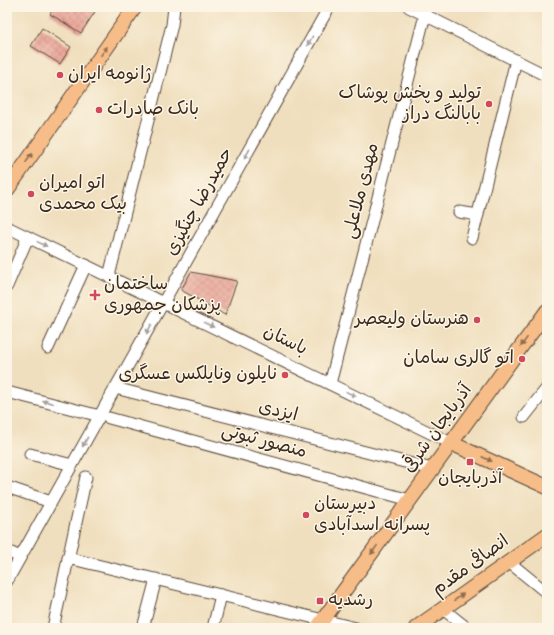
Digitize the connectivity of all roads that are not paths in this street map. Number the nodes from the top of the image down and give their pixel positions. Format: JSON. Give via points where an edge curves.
{"nodes":[{"id":1,"x":135,"y":7,"type":"edge"},
{"id":2,"x":174,"y":7,"type":"edge"},
{"id":3,"x":329,"y":7,"type":"edge"},
{"id":4,"x":409,"y":7,"type":"edge"},
{"id":5,"x":426,"y":11,"type":"edge"},
{"id":6,"x":516,"y":60,"type":"junction"},
{"id":7,"x":547,"y":76,"type":"edge"},
{"id":8,"x":7,"y":190,"type":"edge"},
{"id":9,"x":459,"y":212,"type":"dead end"},
{"id":10,"x":478,"y":216,"type":"junction"},
{"id":11,"x":7,"y":227,"type":"edge"},
{"id":12,"x":28,"y":237,"type":"junction"},
{"id":13,"x":472,"y":238,"type":"dead end"},
{"id":14,"x":86,"y":265,"type":"junction"},
{"id":15,"x":109,"y":276,"type":"junction"},
{"id":16,"x":7,"y":286,"type":"edge"},
{"id":17,"x":163,"y":303,"type":"junction"},
{"id":18,"x":547,"y":311,"type":"edge"},
{"id":19,"x":48,"y":348,"type":"dead end"},
{"id":20,"x":330,"y":384,"type":"junction"},
{"id":21,"x":115,"y":388,"type":"junction"},
{"id":22,"x":547,"y":388,"type":"edge"},
{"id":23,"x":7,"y":392,"type":"edge"},
{"id":24,"x":104,"y":417,"type":"junction"},
{"id":25,"x":524,"y":417,"type":"dead end"},
{"id":26,"x":451,"y":443,"type":"junction"},
{"id":27,"x":30,"y":454,"type":"dead end"},
{"id":28,"x":72,"y":465,"type":"junction"},
{"id":29,"x":432,"y":469,"type":"junction"},
{"id":30,"x":86,"y":477,"type":"dead end"},
{"id":31,"x":7,"y":487,"type":"edge"},
{"id":32,"x":547,"y":487,"type":"edge"},
{"id":33,"x":410,"y":500,"type":"junction"},
{"id":34,"x":51,"y":502,"type":"junction"},
{"id":35,"x":547,"y":535,"type":"edge"},
{"id":36,"x":7,"y":550,"type":"edge"},
{"id":37,"x":20,"y":557,"type":"junction"},
{"id":38,"x":68,"y":558,"type":"junction"},
{"id":39,"x":509,"y":562,"type":"junction"},
{"id":40,"x":156,"y":579,"type":"junction"},
{"id":41,"x":7,"y":581,"type":"edge"},
{"id":42,"x":547,"y":593,"type":"edge"},
{"id":43,"x":221,"y":595,"type":"junction"},
{"id":44,"x":443,"y":609,"type":"junction"},
{"id":45,"x":320,"y":624,"type":"edge"},
{"id":46,"x":53,"y":628,"type":"edge"},
{"id":47,"x":143,"y":628,"type":"edge"},
{"id":48,"x":213,"y":628,"type":"edge"},
{"id":49,"x":356,"y":628,"type":"edge"},
{"id":50,"x":416,"y":628,"type":"edge"},
{"id":51,"x":467,"y":628,"type":"edge"}],
"edges":[{"from":8,"to":1,"type":"main road","one_way":true},
{"from":2,"to":15,"type":"street","via":[[172,25]]},
{"from":3,"to":17,"type":"street","name":"حمیدرضا چنگیزی","one_way":true},
{"from":4,"to":5,"type":"street"},
{"from":5,"to":6,"type":"street"},
{"from":5,"to":20,"type":"street","name":"مهدی ملاعلی"},
{"from":6,"to":7,"type":"street"},
{"from":6,"to":10,"type":"street"},
{"from":9,"to":10,"type":"street"},
{"from":10,"to":13,"type":"street"},
{"from":11,"to":12,"type":"street","name":"باستان"},
{"from":12,"to":14,"type":"street","name":"باستان","one_way":true},
{"from":12,"to":16,"type":"street"},
{"from":14,"to":15,"type":"street","name":"باستان"},
{"from":14,"to":19,"type":"street"},
{"from":15,"to":17,"type":"street","name":"باستان"},
{"from":17,"to":20,"type":"street","name":"باستان","one_way":true},
{"from":17,"to":21,"type":"street","name":"حمیدرضا چنگیزی","one_way":true},
{"from":18,"to":26,"type":"main road","name":"آذربایجان شرقی","one_way":true},
{"from":20,"to":26,"type":"street","name":"باستان","one_way":true},
{"from":21,"to":24,"type":"street","name":"حمیدرضا چنگیزی"},
{"from":21,"to":29,"type":"street","name":"ایزدی"},
{"from":22,"to":25,"type":"street"},
{"from":24,"to":23,"type":"street","name":"منصور ثبوتی","one_way":true},
{"from":24,"to":28,"type":"street","name":"حمیدرضا چنگیزی","one_way":true},
{"from":24,"to":33,"type":"street","name":"منصور ثبوتی"},
{"from":26,"to":29,"type":"main road","name":"آذربایجان شرقی"},
{"from":26,"to":32,"type":"main road","name":"باستان","one_way":true},
{"from":27,"to":28,"type":"street"},
{"from":28,"to":34,"type":"street","name":"حمیدرضا چنگیزی"},
{"from":29,"to":33,"type":"main road","name":"آذربایجان شرقی"},
{"from":30,"to":38,"type":"street"},
{"from":31,"to":34,"type":"street"},
{"from":33,"to":45,"type":"main road","name":"آذربایجان شرقی","one_way":true},
{"from":34,"to":37,"type":"street","name":"حمیدرضا چنگیزی"},
{"from":35,"to":39,"type":"main road","name":"انصافی مقدم"},
{"from":36,"to":37,"type":"street"},
{"from":37,"to":41,"type":"street","name":"حمیدرضا چنگیزی"},
{"from":38,"to":40,"type":"street"},
{"from":38,"to":46,"type":"street"},
{"from":39,"to":42,"type":"street"},
{"from":44,"to":39,"type":"main road","name":"انصافی مقدم","one_way":true},
{"from":40,"to":43,"type":"street"},
{"from":40,"to":47,"type":"street"},
{"from":43,"to":45,"type":"street"},
{"from":43,"to":48,"type":"street"},
{"from":44,"to":50,"type":"main road","name":"انصافی مقدم"},
{"from":44,"to":51,"type":"street"},
{"from":45,"to":49,"type":"street"}]}
